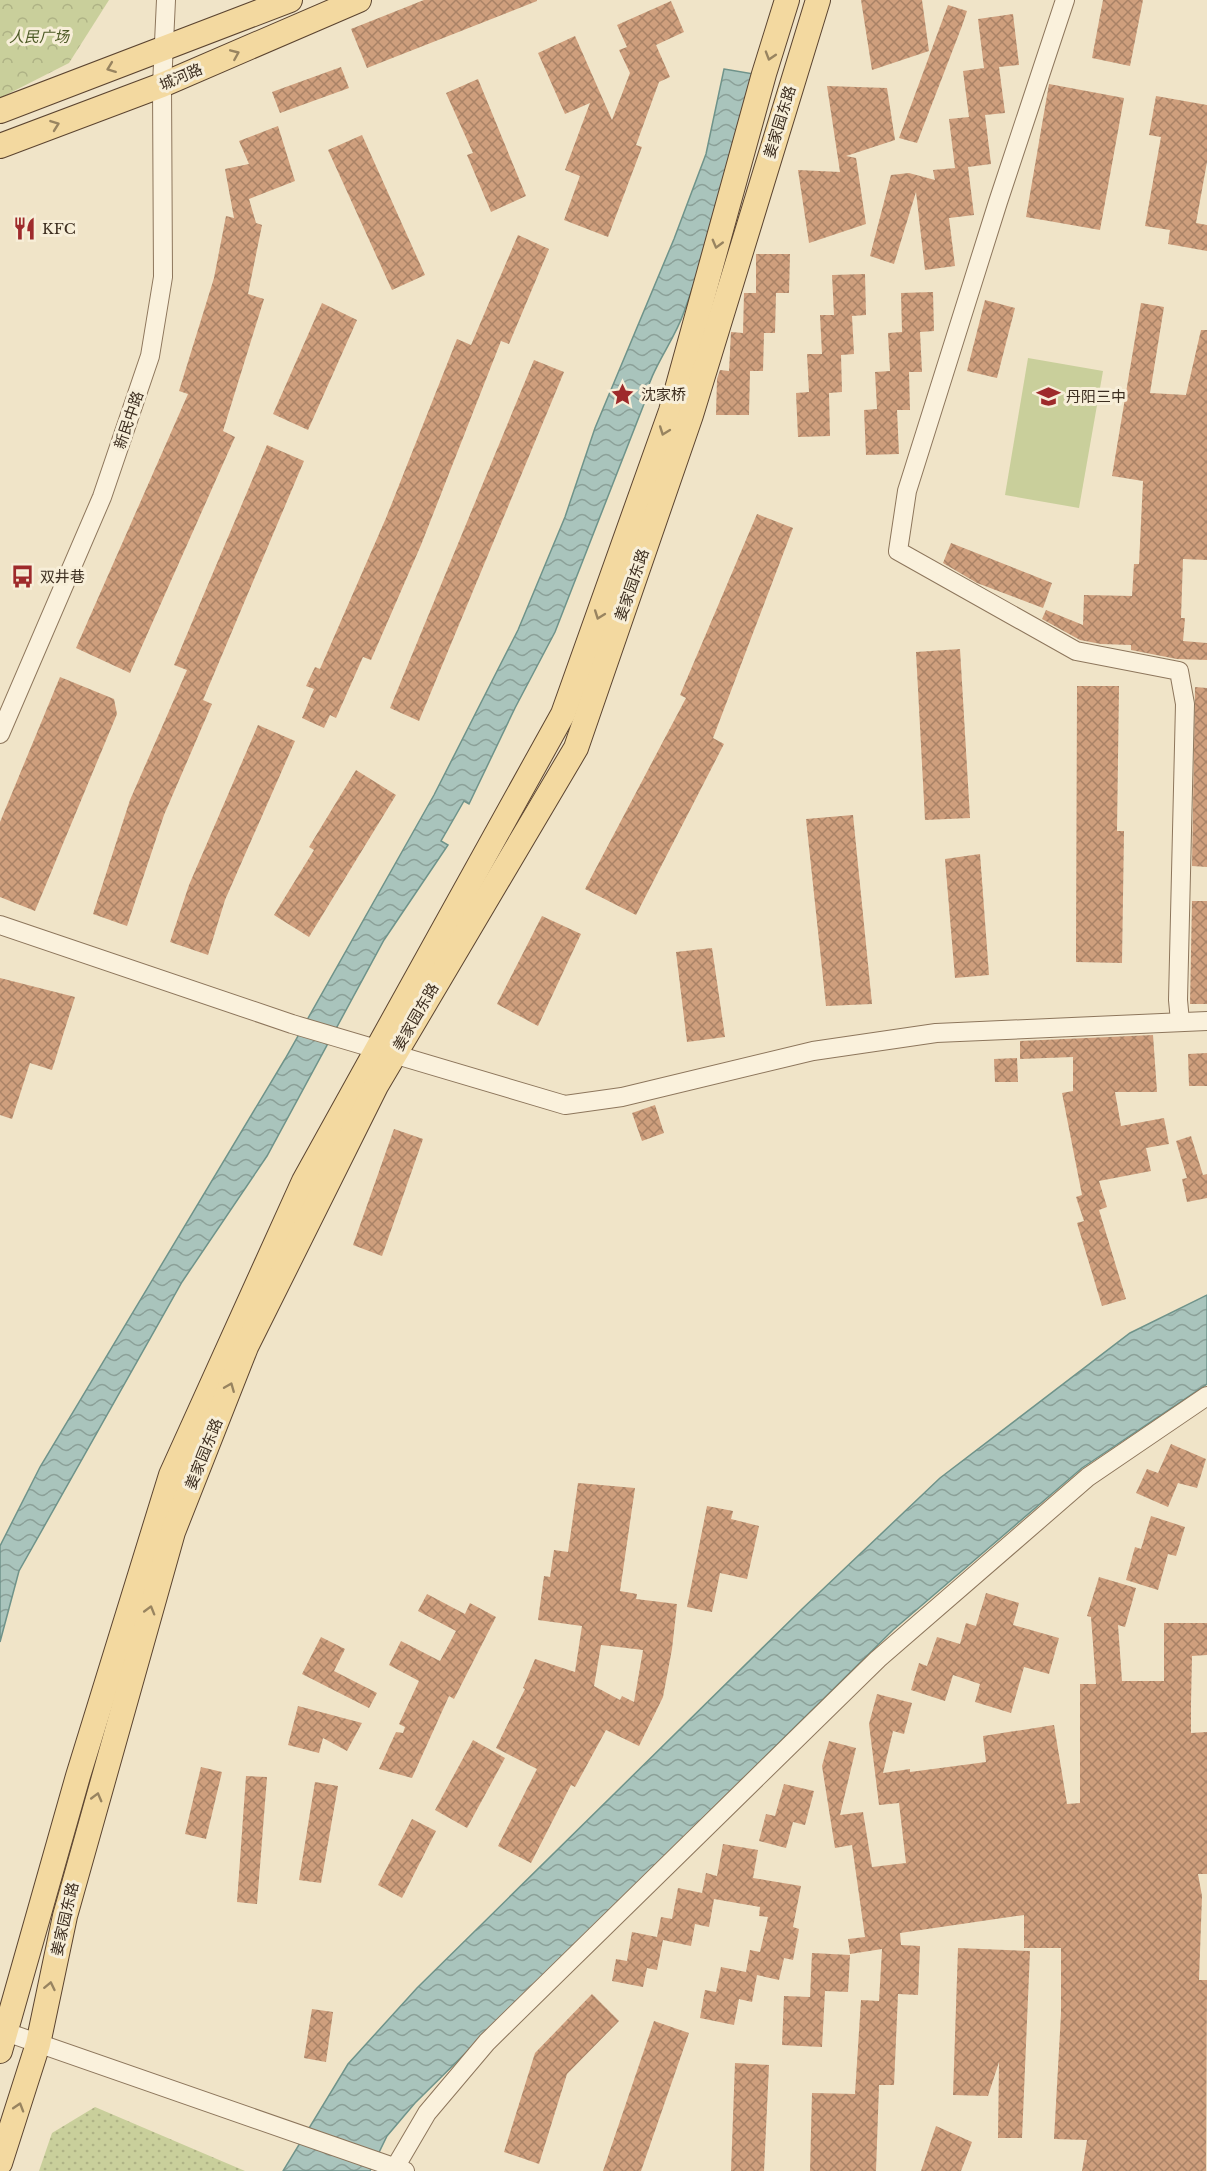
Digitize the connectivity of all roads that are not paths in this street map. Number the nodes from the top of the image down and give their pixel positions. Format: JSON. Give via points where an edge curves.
{"nodes":[{"id":1,"x":165,"y":0,"type":"edge"},
{"id":2,"x":290,"y":0,"type":"edge"},
{"id":3,"x":359,"y":0,"type":"edge"},
{"id":4,"x":787,"y":0,"type":"edge"},
{"id":5,"x":818,"y":0,"type":"edge"},
{"id":6,"x":1065,"y":0,"type":"edge"},
{"id":7,"x":165,"y":47,"type":"junction"},
{"id":8,"x":162,"y":85,"type":"junction"},
{"id":9,"x":0,"y":111,"type":"edge"},
{"id":10,"x":0,"y":146,"type":"edge"},
{"id":11,"x":0,"y":734,"type":"edge"},
{"id":12,"x":0,"y":925,"type":"edge"},
{"id":13,"x":1180,"y":1021,"type":"junction"},
{"id":14,"x":1207,"y":1021,"type":"edge"},
{"id":15,"x":385,"y":1053,"type":"junction"},
{"id":16,"x":1207,"y":1396,"type":"edge"},
{"id":17,"x":2,"y":2038,"type":"edge"},
{"id":18,"x":38,"y":2044,"type":"junction"},
{"id":19,"x":0,"y":2163,"type":"edge"},
{"id":20,"x":397,"y":2170,"type":"edge"}],
"edges":[{"from":1,"to":7,"type":"street","name":"新民中路"},
{"from":2,"to":7,"type":"main road"},
{"from":8,"to":3,"type":"main road","name":"城河路","one_way":true},
{"from":4,"to":15,"type":"main road","name":"姜家园东路","one_way":true,"via":[[671,411],[563,714]]},
{"from":5,"to":15,"type":"main road","name":"姜家园东路","via":[[691,415],[576,748]]},
{"from":6,"to":13,"type":"street","via":[[908,491],[898,551],[1076,651],[1179,671],[1185,704]]},
{"from":7,"to":8,"type":"street","name":"新民中路"},
{"from":7,"to":9,"type":"main road","one_way":true},
{"from":10,"to":8,"type":"main road","name":"城河路","one_way":true},
{"from":8,"to":11,"type":"street","name":"新民中路","via":[[163,277],[150,356],[102,497]]},
{"from":12,"to":15,"type":"street"},
{"from":13,"to":14,"type":"street"},
{"from":13,"to":15,"type":"street","via":[[936,1033],[813,1051],[622,1097],[565,1105]]},
{"from":15,"to":17,"type":"main road","name":"姜家园东路","via":[[304,1181],[171,1475]]},
{"from":18,"to":15,"type":"main road","name":"姜家园东路","one_way":true,"via":[[68,1904],[173,1532],[246,1347]]},
{"from":16,"to":20,"type":"street","via":[[1088,1477],[878,1659],[487,2042],[427,2113]]},
{"from":17,"to":18,"type":"street"},
{"from":19,"to":18,"type":"main road","name":"姜家园东路","one_way":true},
{"from":18,"to":20,"type":"street"}]}
